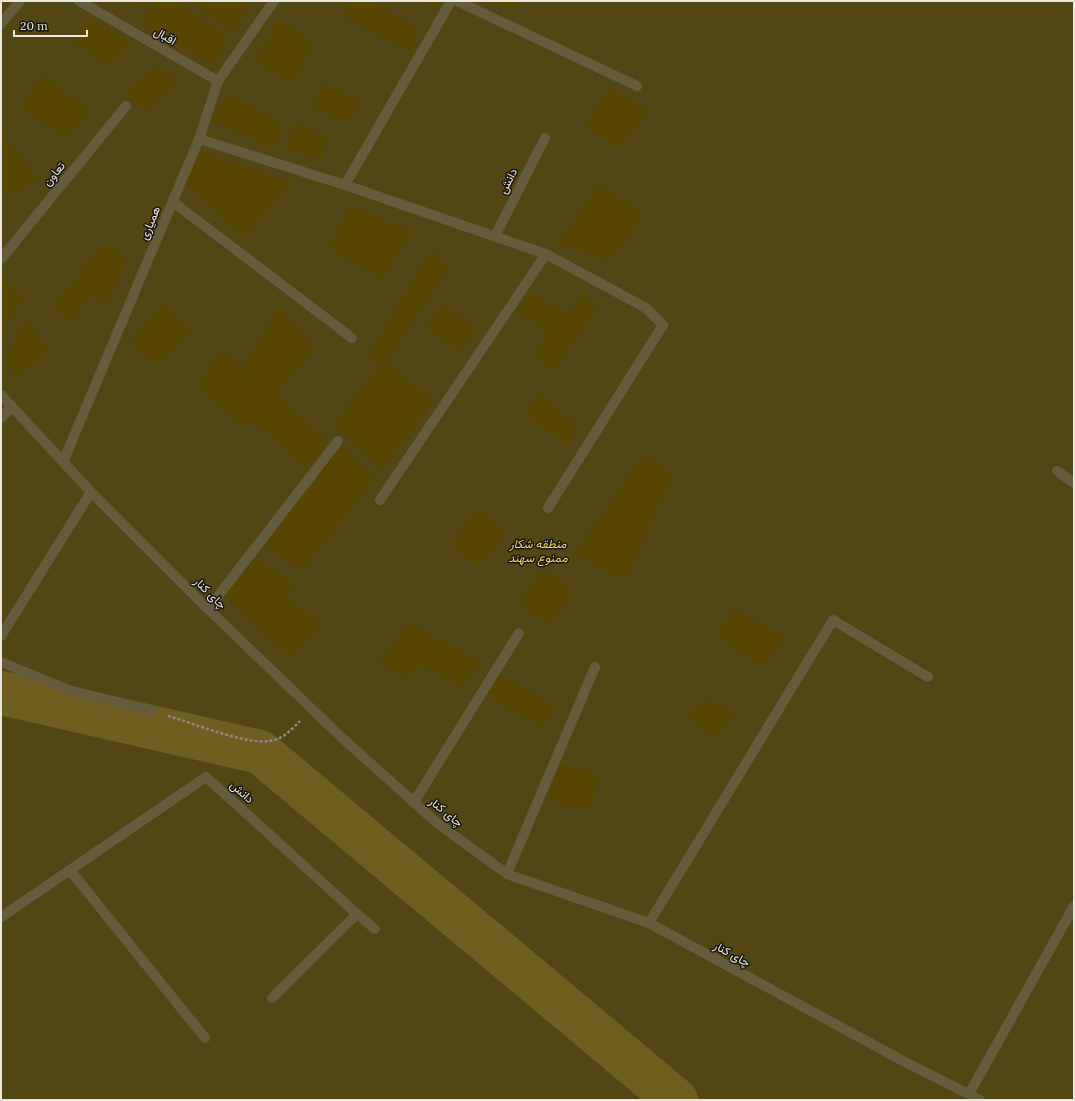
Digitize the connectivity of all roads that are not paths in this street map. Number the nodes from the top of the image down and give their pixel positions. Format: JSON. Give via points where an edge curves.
{"nodes":[{"id":1,"x":20,"y":1,"type":"edge"},
{"id":2,"x":79,"y":1,"type":"edge"},
{"id":3,"x":274,"y":1,"type":"edge"},
{"id":4,"x":450,"y":1,"type":"edge"},
{"id":5,"x":456,"y":1,"type":"edge"},
{"id":6,"x":1,"y":24,"type":"edge"},
{"id":7,"x":218,"y":81,"type":"junction"},
{"id":8,"x":637,"y":86,"type":"dead end"},
{"id":9,"x":126,"y":106,"type":"dead end"},
{"id":10,"x":545,"y":138,"type":"dead end"},
{"id":11,"x":199,"y":139,"type":"junction"},
{"id":12,"x":345,"y":185,"type":"junction"},
{"id":13,"x":173,"y":202,"type":"junction"},
{"id":14,"x":495,"y":236,"type":"junction"},
{"id":15,"x":546,"y":254,"type":"junction"},
{"id":16,"x":1,"y":259,"type":"edge"},
{"id":17,"x":352,"y":338,"type":"dead end"},
{"id":18,"x":1,"y":395,"type":"edge"},
{"id":19,"x":12,"y":406,"type":"junction"},
{"id":20,"x":1,"y":418,"type":"edge"},
{"id":21,"x":338,"y":441,"type":"dead end"},
{"id":22,"x":63,"y":462,"type":"junction"},
{"id":23,"x":1057,"y":471,"type":"dead end"},
{"id":24,"x":1074,"y":483,"type":"edge"},
{"id":25,"x":91,"y":492,"type":"junction"},
{"id":26,"x":380,"y":500,"type":"dead end"},
{"id":27,"x":548,"y":508,"type":"dead end"},
{"id":28,"x":208,"y":609,"type":"junction"},
{"id":29,"x":519,"y":633,"type":"dead end"},
{"id":30,"x":1,"y":636,"type":"edge"},
{"id":31,"x":1,"y":662,"type":"edge"},
{"id":32,"x":595,"y":667,"type":"dead end"},
{"id":33,"x":928,"y":678,"type":"dead end"},
{"id":34,"x":153,"y":711,"type":"road end"},
{"id":35,"x":414,"y":802,"type":"junction"},
{"id":36,"x":70,"y":870,"type":"junction"},
{"id":37,"x":508,"y":874,"type":"junction"},
{"id":38,"x":1074,"y":906,"type":"edge"},
{"id":39,"x":357,"y":914,"type":"junction"},
{"id":40,"x":1,"y":917,"type":"edge"},
{"id":41,"x":649,"y":923,"type":"junction"},
{"id":42,"x":375,"y":929,"type":"dead end"},
{"id":43,"x":272,"y":998,"type":"dead end"},
{"id":44,"x":205,"y":1038,"type":"dead end"},
{"id":45,"x":969,"y":1094,"type":"junction"},
{"id":46,"x":980,"y":1100,"type":"edge"}],
"edges":[{"from":1,"to":6,"type":"street"},
{"from":2,"to":7,"type":"street","name":"اقبال"},
{"from":3,"to":7,"type":"street","name":"همیاری"},
{"from":4,"to":12,"type":"street"},
{"from":5,"to":8,"type":"street"},
{"from":7,"to":11,"type":"street","name":"همیاری"},
{"from":9,"to":16,"type":"street","name":"تعاون"},
{"from":10,"to":14,"type":"street","name":"دانش"},
{"from":11,"to":12,"type":"street"},
{"from":11,"to":13,"type":"street","name":"همیاری"},
{"from":12,"to":14,"type":"street"},
{"from":13,"to":17,"type":"street"},
{"from":13,"to":22,"type":"street","name":"همیاری"},
{"from":14,"to":15,"type":"street"},
{"from":15,"to":26,"type":"street"},
{"from":15,"to":27,"type":"street","via":[[646,308],[663,325]]},
{"from":18,"to":19,"type":"street","name":"چای کنار"},
{"from":19,"to":20,"type":"street"},
{"from":19,"to":22,"type":"street","name":"چای کنار"},
{"from":21,"to":28,"type":"street"},
{"from":22,"to":25,"type":"street","name":"چای کنار"},
{"from":23,"to":24,"type":"street"},
{"from":25,"to":28,"type":"street","name":"چای کنار"},
{"from":25,"to":30,"type":"street"},
{"from":28,"to":35,"type":"street","name":"چای کنار"},
{"from":29,"to":35,"type":"street"},
{"from":31,"to":34,"type":"street","via":[[69,690]]},
{"from":32,"to":37,"type":"street"},
{"from":33,"to":41,"type":"street","via":[[833,620]]},
{"from":35,"to":37,"type":"street","name":"چای کنار","via":[[437,823]]},
{"from":36,"to":39,"type":"street","name":"دانش","via":[[206,777]]},
{"from":36,"to":40,"type":"street","name":"دانش"},
{"from":36,"to":44,"type":"street"},
{"from":37,"to":41,"type":"street","name":"چای کنار"},
{"from":38,"to":45,"type":"street"},
{"from":39,"to":42,"type":"street"},
{"from":39,"to":43,"type":"street"},
{"from":41,"to":45,"type":"street","name":"چای کنار"},
{"from":45,"to":46,"type":"street","name":"چای کنار"}]}
